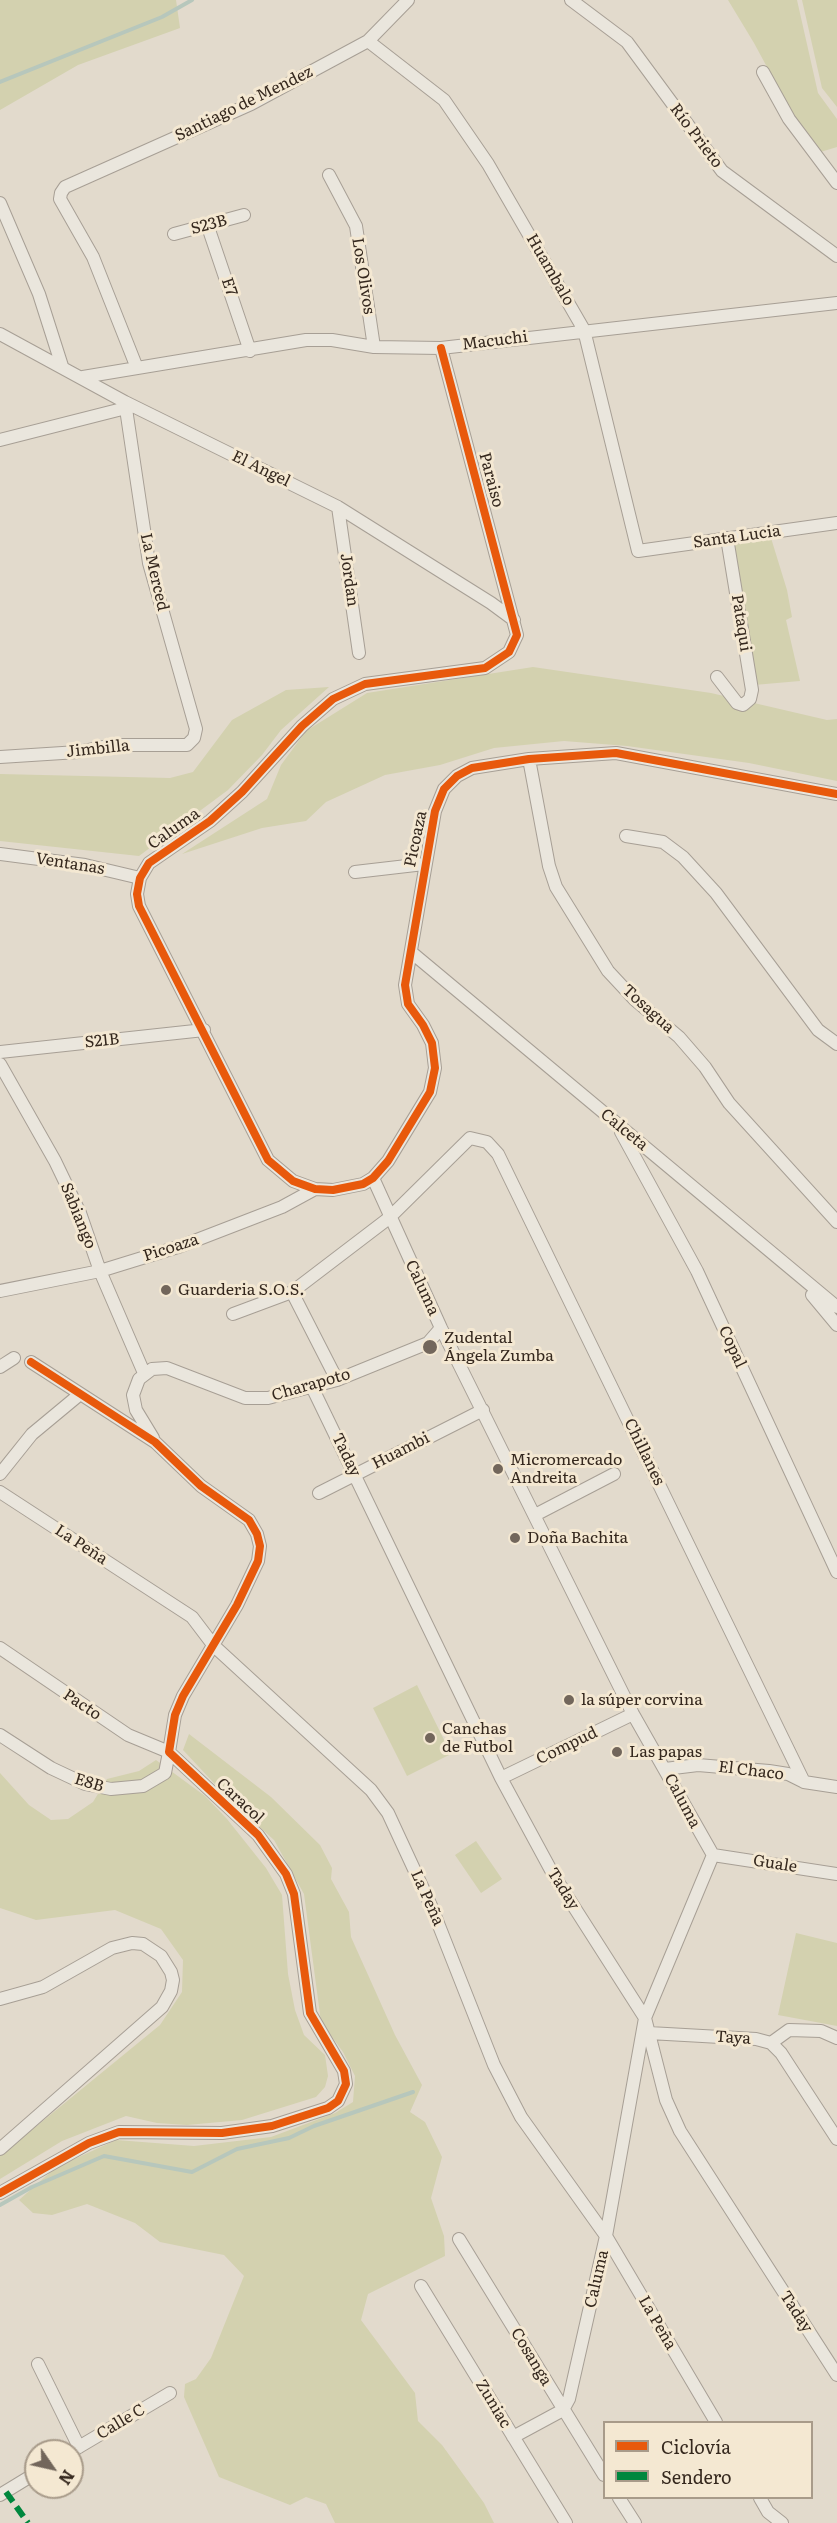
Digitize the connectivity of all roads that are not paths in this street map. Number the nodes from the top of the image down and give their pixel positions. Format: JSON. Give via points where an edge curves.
{"nodes":[{"id":1,"x":408,"y":0,"type":"edge"},
{"id":2,"x":571,"y":0,"type":"edge"},
{"id":3,"x":368,"y":41,"type":"junction"},
{"id":4,"x":763,"y":72,"type":"dead end"},
{"id":5,"x":329,"y":175,"type":"dead end"},
{"id":6,"x":837,"y":183,"type":"edge"},
{"id":7,"x":0,"y":203,"type":"edge"},
{"id":8,"x":244,"y":215,"type":"dead end"},
{"id":9,"x":207,"y":224,"type":"junction"},
{"id":10,"x":174,"y":234,"type":"dead end"},
{"id":11,"x":837,"y":256,"type":"edge"},
{"id":12,"x":837,"y":303,"type":"edge"},
{"id":13,"x":584,"y":330,"type":"junction"},
{"id":14,"x":0,"y":334,"type":"edge"},
{"id":15,"x":374,"y":347,"type":"junction"},
{"id":16,"x":441,"y":348,"type":"junction"},
{"id":17,"x":250,"y":351,"type":"junction"},
{"id":18,"x":62,"y":366,"type":"junction"},
{"id":19,"x":137,"y":368,"type":"junction"},
{"id":20,"x":83,"y":377,"type":"junction"},
{"id":21,"x":125,"y":405,"type":"junction"},
{"id":22,"x":0,"y":440,"type":"edge"},
{"id":23,"x":338,"y":507,"type":"junction"},
{"id":24,"x":837,"y":523,"type":"edge"},
{"id":25,"x":727,"y":538,"type":"junction"},
{"id":26,"x":638,"y":551,"type":"joint"},
{"id":27,"x":514,"y":620,"type":"junction"},
{"id":28,"x":359,"y":653,"type":"dead end"},
{"id":29,"x":717,"y":677,"type":"dead end"},
{"id":30,"x":194,"y":738,"type":"joint"},
{"id":31,"x":0,"y":757,"type":"edge"},
{"id":32,"x":529,"y":759,"type":"junction"},
{"id":33,"x":837,"y":794,"type":"edge"},
{"id":34,"x":626,"y":836,"type":"dead end"},
{"id":35,"x":0,"y":854,"type":"edge"},
{"id":36,"x":424,"y":864,"type":"junction"},
{"id":37,"x":355,"y":872,"type":"dead end"},
{"id":38,"x":140,"y":878,"type":"junction"},
{"id":39,"x":411,"y":952,"type":"junction"},
{"id":40,"x":204,"y":1030,"type":"junction"},
{"id":41,"x":837,"y":1044,"type":"edge"},
{"id":42,"x":0,"y":1052,"type":"edge"},
{"id":43,"x":0,"y":1064,"type":"edge"},
{"id":44,"x":618,"y":1126,"type":"junction"},
{"id":45,"x":373,"y":1178,"type":"junction"},
{"id":46,"x":315,"y":1189,"type":"junction"},
{"id":47,"x":389,"y":1218,"type":"junction"},
{"id":48,"x":837,"y":1222,"type":"edge"},
{"id":49,"x":100,"y":1271,"type":"junction"},
{"id":50,"x":795,"y":1273,"type":"junction"},
{"id":51,"x":0,"y":1291,"type":"edge"},
{"id":52,"x":292,"y":1292,"type":"junction"},
{"id":53,"x":837,"y":1307,"type":"edge"},
{"id":54,"x":233,"y":1314,"type":"dead end"},
{"id":55,"x":837,"y":1325,"type":"edge"},
{"id":56,"x":441,"y":1328,"type":"junction"},
{"id":57,"x":14,"y":1358,"type":"dead end"},
{"id":58,"x":31,"y":1362,"type":"dead end"},
{"id":59,"x":0,"y":1368,"type":"edge"},
{"id":60,"x":144,"y":1373,"type":"junction"},
{"id":61,"x":337,"y":1380,"type":"junction"},
{"id":62,"x":312,"y":1388,"type":"junction"},
{"id":63,"x":80,"y":1395,"type":"junction"},
{"id":64,"x":483,"y":1410,"type":"junction"},
{"id":65,"x":155,"y":1442,"type":"junction"},
{"id":66,"x":0,"y":1474,"type":"edge"},
{"id":67,"x":356,"y":1474,"type":"junction"},
{"id":68,"x":614,"y":1474,"type":"dead end"},
{"id":69,"x":0,"y":1492,"type":"edge"},
{"id":70,"x":319,"y":1493,"type":"dead end"},
{"id":71,"x":535,"y":1515,"type":"junction"},
{"id":72,"x":837,"y":1572,"type":"edge"},
{"id":73,"x":214,"y":1646,"type":"junction"},
{"id":74,"x":0,"y":1648,"type":"edge"},
{"id":75,"x":633,"y":1714,"type":"junction"},
{"id":76,"x":0,"y":1735,"type":"edge"},
{"id":77,"x":169,"y":1752,"type":"junction"},
{"id":78,"x":664,"y":1769,"type":"junction"},
{"id":79,"x":501,"y":1778,"type":"junction"},
{"id":80,"x":804,"y":1782,"type":"junction"},
{"id":81,"x":837,"y":1787,"type":"edge"},
{"id":82,"x":713,"y":1855,"type":"junction"},
{"id":83,"x":837,"y":1874,"type":"edge"},
{"id":84,"x":0,"y":1999,"type":"edge"},
{"id":85,"x":645,"y":2018,"type":"junction"},
{"id":86,"x":649,"y":2033,"type":"junction"},
{"id":87,"x":837,"y":2038,"type":"edge"},
{"id":88,"x":771,"y":2043,"type":"junction"},
{"id":89,"x":837,"y":2139,"type":"edge"},
{"id":90,"x":0,"y":2148,"type":"edge"},
{"id":91,"x":0,"y":2193,"type":"edge"},
{"id":92,"x":606,"y":2236,"type":"junction"},
{"id":93,"x":459,"y":2239,"type":"dead end"},
{"id":94,"x":421,"y":2286,"type":"dead end"},
{"id":95,"x":38,"y":2364,"type":"dead end"},
{"id":96,"x":837,"y":2375,"type":"edge"},
{"id":97,"x":170,"y":2393,"type":"dead end"},
{"id":98,"x":563,"y":2410,"type":"junction"},
{"id":99,"x":715,"y":2421,"type":"edge"},
{"id":100,"x":513,"y":2437,"type":"junction"},
{"id":101,"x":71,"y":2439,"type":"edge"},
{"id":102,"x":84,"y":2444,"type":"edge"},
{"id":103,"x":603,"y":2473,"type":"edge"},
{"id":104,"x":24,"y":2481,"type":"edge"},
{"id":105,"x":0,"y":2496,"type":"edge"},
{"id":106,"x":620,"y":2499,"type":"edge"},
{"id":107,"x":761,"y":2499,"type":"edge"},
{"id":108,"x":566,"y":2523,"type":"edge"},
{"id":109,"x":635,"y":2523,"type":"edge"},
{"id":110,"x":782,"y":2523,"type":"edge"}],
"edges":[{"from":1,"to":3,"type":"street","name":"Santiago de Mendez"},
{"from":2,"to":11,"type":"street","name":"Río Prieto","via":[[627,42],[722,171]]},
{"from":3,"to":13,"type":"street","name":"Huambalo","via":[[444,100],[488,164]]},
{"from":3,"to":19,"type":"street","name":"Santiago de Mendez","via":[[251,104],[65,187],[60,199],[93,258]]},
{"from":4,"to":6,"type":"street","via":[[789,119]]},
{"from":5,"to":15,"type":"street","name":"Los Olivos","via":[[356,226]]},
{"from":7,"to":18,"type":"street","via":[[39,294]]},
{"from":8,"to":9,"type":"street","name":"S23B"},
{"from":9,"to":10,"type":"street","name":"S23B"},
{"from":9,"to":17,"type":"street","name":"E7"},
{"from":12,"to":13,"type":"street","name":"Macuchi"},
{"from":13,"to":16,"type":"street","name":"Macuchi"},
{"from":13,"to":26,"type":"street","name":"Huambalo"},
{"from":14,"to":18,"type":"street","name":"El Angel"},
{"from":15,"to":16,"type":"street","name":"Macuchi"},
{"from":15,"to":17,"type":"street","name":"Macuchi","via":[[315,340]]},
{"from":16,"to":27,"type":"street","name":"Paraiso"},
{"from":17,"to":19,"type":"street","name":"Macuchi"},
{"from":18,"to":20,"type":"street","name":"El Angel"},
{"from":19,"to":20,"type":"street","name":"Macuchi"},
{"from":20,"to":21,"type":"street","name":"El Angel"},
{"from":21,"to":22,"type":"street"},
{"from":21,"to":23,"type":"street","name":"El Angel"},
{"from":21,"to":30,"type":"street","name":"La Merced","via":[[149,563],[196,729]]},
{"from":23,"to":27,"type":"street","name":"El Angel"},
{"from":23,"to":28,"type":"street","name":"Jordan"},
{"from":24,"to":25,"type":"street","name":"Santa Lucia"},
{"from":25,"to":26,"type":"street","name":"Santa Lucia"},
{"from":25,"to":29,"type":"street","name":"Pataqui","via":[[752,690],[750,699],[743,705],[730,698]]},
{"from":27,"to":38,"type":"street","name":"Caluma","via":[[517,635],[510,652],[485,668],[365,684],[333,699],[302,726],[242,792],[210,821],[149,863]]},
{"from":30,"to":31,"type":"street","name":"Jimbilla","via":[[187,745],[113,745],[78,752]]},
{"from":32,"to":33,"type":"street","name":"Picoaza","via":[[616,753]]},
{"from":32,"to":36,"type":"street","name":"Picoaza","via":[[472,768],[450,782],[435,811]]},
{"from":32,"to":48,"type":"street","name":"Tosagua","via":[[556,887],[608,971],[679,1037],[729,1103]]},
{"from":34,"to":41,"type":"street","via":[[663,842],[683,857],[716,893],[818,1030]]},
{"from":35,"to":38,"type":"street","name":"Ventanas","via":[[85,865]]},
{"from":36,"to":37,"type":"street"},
{"from":36,"to":39,"type":"street","name":"Picoaza"},
{"from":38,"to":40,"type":"street","via":[[139,906]]},
{"from":39,"to":44,"type":"street","name":"Calceta"},
{"from":39,"to":45,"type":"street","name":"Picoaza","via":[[406,998],[428,1034],[434,1077],[426,1100]]},
{"from":40,"to":42,"type":"street","name":"S21B"},
{"from":40,"to":46,"type":"street","via":[[268,1160],[292,1181]]},
{"from":43,"to":49,"type":"street","name":"Sabiango","via":[[55,1161],[80,1214]]},
{"from":44,"to":50,"type":"street","name":"Calceta"},
{"from":44,"to":72,"type":"street","name":"Copal","via":[[697,1271]]},
{"from":45,"to":46,"type":"street","name":"Picoaza","via":[[353,1187]]},
{"from":45,"to":47,"type":"street","name":"Caluma"},
{"from":46,"to":49,"type":"street","name":"Picoaza","via":[[282,1207],[193,1242]]},
{"from":47,"to":52,"type":"street"},
{"from":47,"to":56,"type":"street","name":"Caluma"},
{"from":47,"to":80,"type":"street","name":"Chillanes","via":[[470,1138],[487,1142],[498,1154]]},
{"from":49,"to":51,"type":"street","name":"Picoaza"},
{"from":49,"to":60,"type":"street","name":"Sabiango"},
{"from":50,"to":53,"type":"street","name":"Calceta"},
{"from":50,"to":55,"type":"street"},
{"from":52,"to":54,"type":"street"},
{"from":52,"to":61,"type":"street"},
{"from":56,"to":61,"type":"street","name":"Charapoto","via":[[428,1343]]},
{"from":56,"to":64,"type":"street","name":"Caluma"},
{"from":57,"to":59,"type":"street"},
{"from":58,"to":63,"type":"street"},
{"from":60,"to":62,"type":"street","name":"Charapoto","via":[[167,1368],[245,1398],[268,1398]]},
{"from":60,"to":65,"type":"street","via":[[134,1386],[133,1400]]},
{"from":61,"to":62,"type":"street","name":"Charapoto"},
{"from":62,"to":67,"type":"street","name":"Taday"},
{"from":63,"to":65,"type":"street"},
{"from":63,"to":66,"type":"street","via":[[32,1434]]},
{"from":64,"to":67,"type":"street","name":"Huambi"},
{"from":64,"to":71,"type":"street","name":"Caluma"},
{"from":65,"to":73,"type":"street","via":[[201,1486],[249,1520],[259,1540],[258,1561]]},
{"from":67,"to":70,"type":"street","name":"Huambi"},
{"from":67,"to":79,"type":"street","name":"Taday"},
{"from":68,"to":71,"type":"street"},
{"from":69,"to":73,"type":"street","name":"La Peña","via":[[192,1617]]},
{"from":71,"to":75,"type":"street","name":"Caluma"},
{"from":73,"to":77,"type":"street","via":[[175,1715]]},
{"from":73,"to":92,"type":"street","name":"La Peña","via":[[347,1765],[388,1814],[521,2117]]},
{"from":74,"to":77,"type":"street","name":"Pacto","via":[[128,1735]]},
{"from":75,"to":78,"type":"street","name":"Caluma"},
{"from":75,"to":79,"type":"street","name":"Compud"},
{"from":76,"to":77,"type":"street","name":"E8B","via":[[51,1768],[85,1784],[111,1790],[143,1786],[165,1773]]},
{"from":77,"to":91,"type":"street","name":"Caracol","via":[[258,1835],[286,1874],[294,1894],[310,2013],[344,2072],[345,2090],[328,2109],[272,2126],[222,2133],[118,2132]]},
{"from":78,"to":80,"type":"street","name":"El Chaco","via":[[698,1765],[769,1770]]},
{"from":78,"to":82,"type":"street","name":"Caluma"},
{"from":79,"to":85,"type":"street","name":"Taday","via":[[553,1874]]},
{"from":80,"to":81,"type":"street","name":"El Chaco"},
{"from":82,"to":83,"type":"street","name":"Guale"},
{"from":82,"to":85,"type":"street","name":"Caluma"},
{"from":84,"to":90,"type":"street","via":[[43,1987],[112,1948],[132,1943],[143,1944],[161,1956],[173,1980],[162,2007]]},
{"from":85,"to":86,"type":"street","name":"Taday"},
{"from":85,"to":92,"type":"street","name":"Caluma"},
{"from":86,"to":88,"type":"street","name":"Taya"},
{"from":86,"to":96,"type":"street","name":"Taday","via":[[666,2100],[680,2131]]},
{"from":87,"to":88,"type":"street","via":[[821,2031],[789,2030]]},
{"from":88,"to":89,"type":"street","name":"Taya"},
{"from":92,"to":98,"type":"street","name":"Caluma","via":[[569,2399]]},
{"from":92,"to":99,"type":"street","name":"La Peña"},
{"from":93,"to":98,"type":"street","name":"Cosanga"},
{"from":94,"to":100,"type":"street","name":"Zuniac"},
{"from":95,"to":101,"type":"street"},
{"from":97,"to":102,"type":"street","name":"Calle C"},
{"from":98,"to":100,"type":"street"},
{"from":98,"to":103,"type":"street","name":"Cosanga"},
{"from":100,"to":108,"type":"street","name":"Zuniac"},
{"from":104,"to":105,"type":"street"},
{"from":106,"to":109,"type":"street"},
{"from":107,"to":110,"type":"street","via":[[768,2512]]}]}
